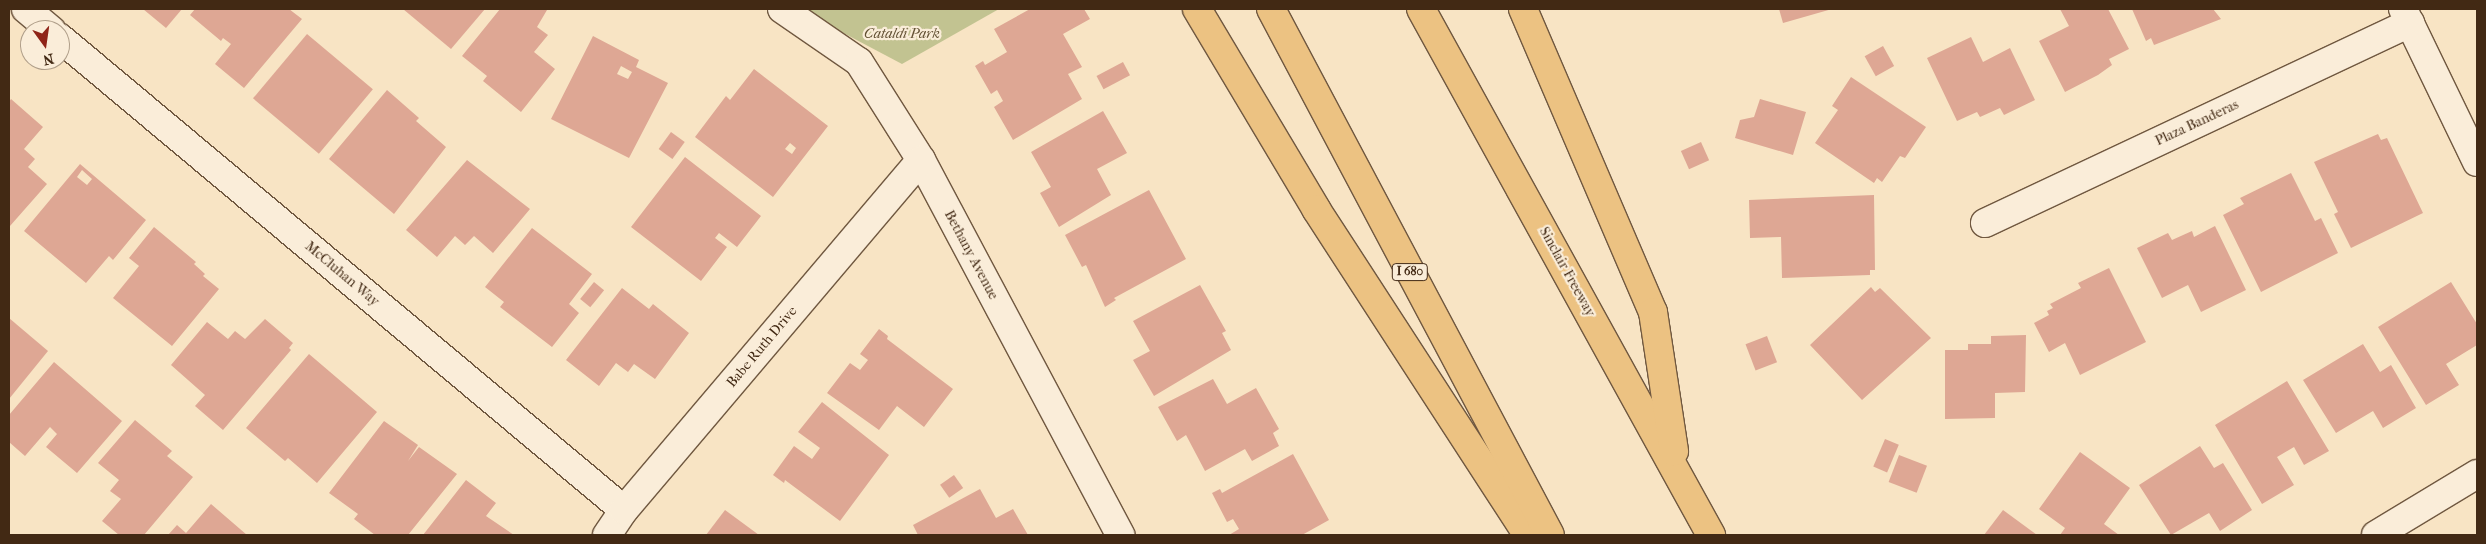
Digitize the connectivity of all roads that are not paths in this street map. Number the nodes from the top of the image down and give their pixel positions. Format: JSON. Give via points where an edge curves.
{"nodes":[{"id":1,"x":26,"y":9,"type":"edge"},
{"id":2,"x":782,"y":9,"type":"edge"},
{"id":3,"x":1197,"y":9,"type":"edge"},
{"id":4,"x":1271,"y":9,"type":"edge"},
{"id":5,"x":1420,"y":9,"type":"edge"},
{"id":6,"x":1523,"y":9,"type":"edge"},
{"id":7,"x":2406,"y":16,"type":"edge"},
{"id":8,"x":39,"y":20,"type":"edge"},
{"id":9,"x":70,"y":46,"type":"edge"},
{"id":10,"x":920,"y":160,"type":"junction"},
{"id":11,"x":2477,"y":162,"type":"edge"},
{"id":12,"x":1985,"y":223,"type":"dead end"},
{"id":13,"x":1676,"y":470,"type":"junction"},
{"id":14,"x":2477,"y":474,"type":"edge"},
{"id":15,"x":624,"y":510,"type":"junction"},
{"id":16,"x":607,"y":535,"type":"edge"},
{"id":17,"x":1120,"y":535,"type":"edge"},
{"id":18,"x":1528,"y":535,"type":"edge"},
{"id":19,"x":1550,"y":535,"type":"edge"},
{"id":20,"x":1711,"y":535,"type":"edge"},
{"id":21,"x":2376,"y":535,"type":"edge"}],
"edges":[{"from":1,"to":8,"type":"street"},
{"from":2,"to":10,"type":"street","name":"Bethany Avenue","via":[[859,62]]},
{"from":3,"to":18,"type":"highway","via":[[1316,209]]},
{"from":4,"to":19,"type":"highway","number":"I 680"},
{"from":5,"to":13,"type":"highway","name":"Sinclair Freeway"},
{"from":6,"to":13,"type":"highway","via":[[1653,312]]},
{"from":7,"to":11,"type":"street"},
{"from":7,"to":12,"type":"street","name":"Plaza Banderas"},
{"from":9,"to":15,"type":"street","name":"McCluhan Way"},
{"from":10,"to":15,"type":"street","name":"Babe Ruth Drive"},
{"from":10,"to":17,"type":"street","name":"Bethany Avenue"},
{"from":13,"to":20,"type":"highway","name":"Sinclair Freeway"},
{"from":14,"to":21,"type":"street"},
{"from":15,"to":16,"type":"street","name":"Babe Ruth Drive"}]}
